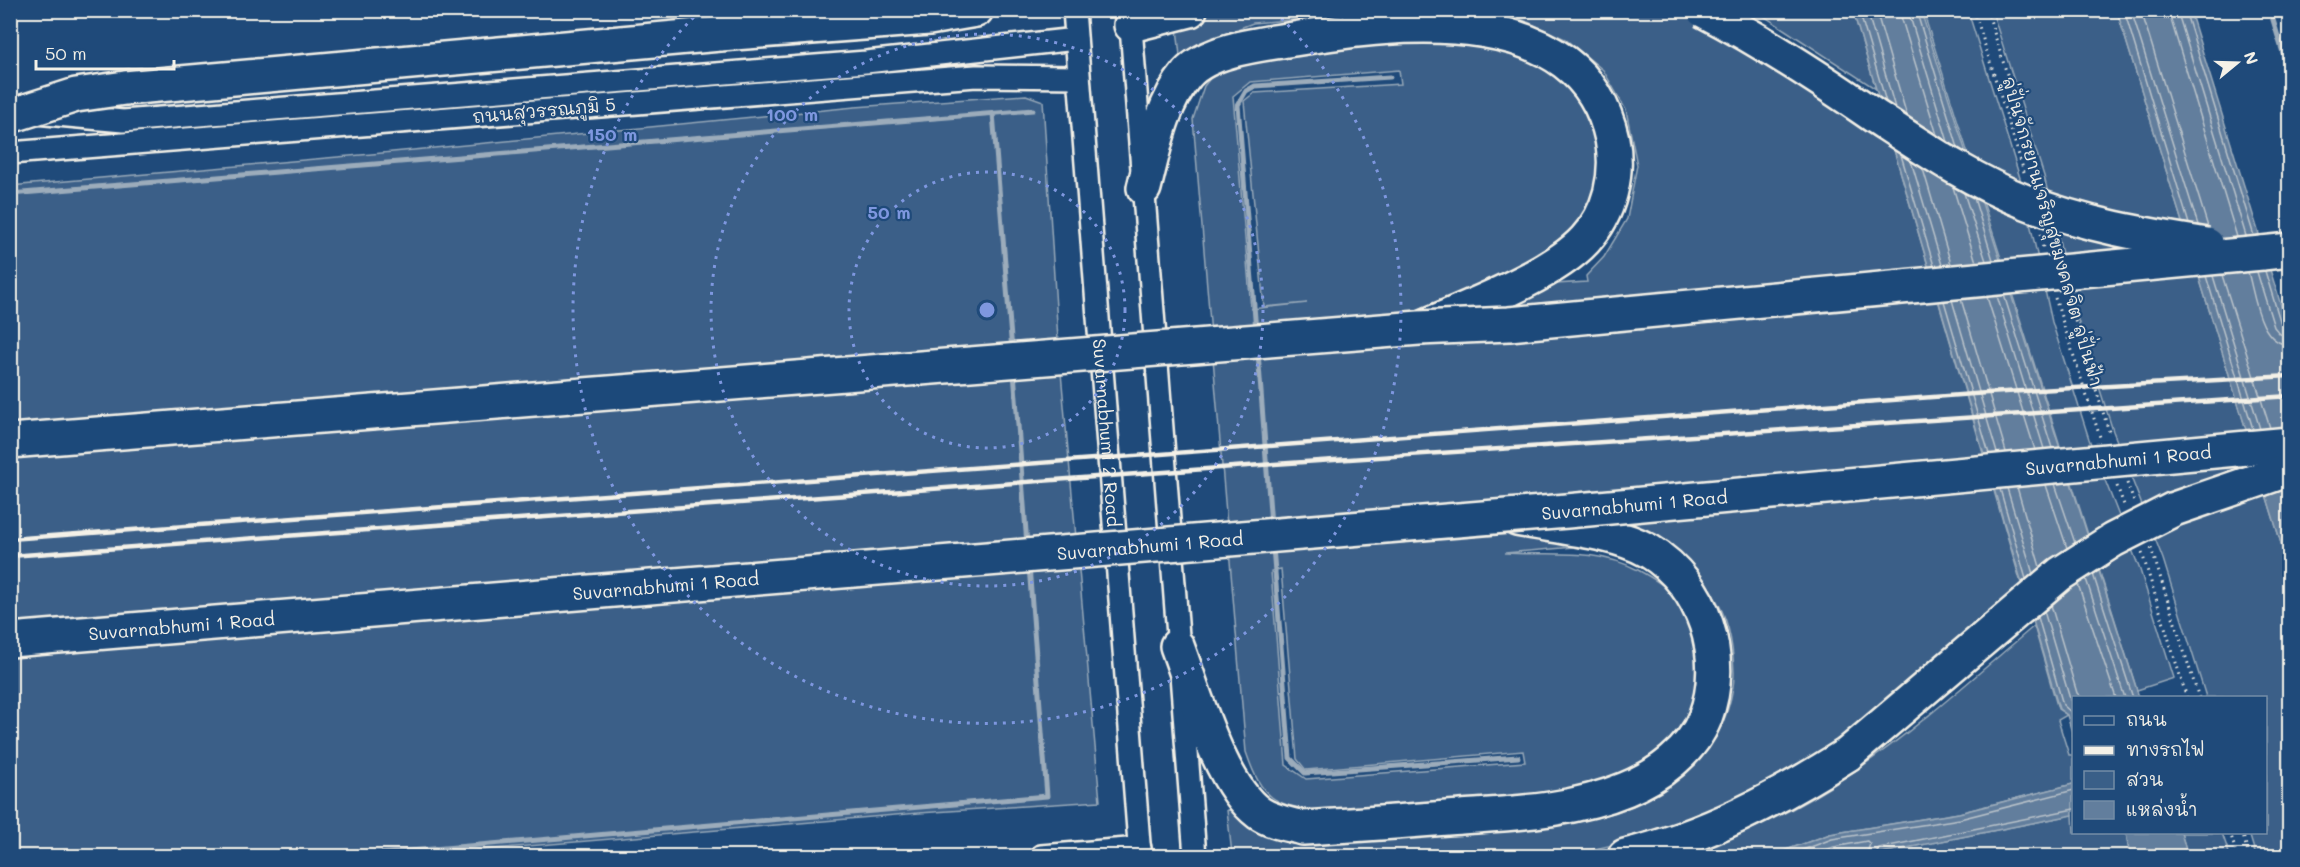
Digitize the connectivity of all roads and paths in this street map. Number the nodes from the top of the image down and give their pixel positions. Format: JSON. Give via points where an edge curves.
{"nodes":[{"id":1,"x":976,"y":10,"type":"edge"},
{"id":2,"x":1074,"y":10,"type":"edge"},
{"id":3,"x":1190,"y":10,"type":"edge"},
{"id":4,"x":1703,"y":10,"type":"edge"},
{"id":5,"x":1974,"y":10,"type":"edge"},
{"id":6,"x":1987,"y":10,"type":"edge"},
{"id":7,"x":1131,"y":18,"type":"edge"},
{"id":8,"x":1076,"y":39,"type":"junction"},
{"id":9,"x":1079,"y":77,"type":"junction"},
{"id":10,"x":10,"y":110,"type":"edge"},
{"id":11,"x":10,"y":116,"type":"edge"},
{"id":12,"x":10,"y":153,"type":"edge"},
{"id":13,"x":2026,"y":178,"type":"dead end"},
{"id":14,"x":1144,"y":188,"type":"junction"},
{"id":15,"x":2042,"y":188,"type":"dead end"},
{"id":16,"x":2038,"y":224,"type":"dead end"},
{"id":17,"x":2276,"y":252,"type":"edge"},
{"id":18,"x":2046,"y":259,"type":"dead end"},
{"id":19,"x":2066,"y":292,"type":"dead end"},
{"id":20,"x":2055,"y":294,"type":"dead end"},
{"id":21,"x":1419,"y":328,"type":"junction"},
{"id":22,"x":10,"y":441,"type":"edge"},
{"id":23,"x":2113,"y":444,"type":"dead end"},
{"id":24,"x":2289,"y":444,"type":"edge"},
{"id":25,"x":2104,"y":448,"type":"dead end"},
{"id":26,"x":2289,"y":469,"type":"edge"},
{"id":27,"x":2125,"y":476,"type":"dead end"},
{"id":28,"x":2115,"y":480,"type":"dead end"},
{"id":29,"x":2136,"y":508,"type":"dead end"},
{"id":30,"x":2127,"y":512,"type":"dead end"},
{"id":31,"x":1504,"y":516,"type":"junction"},
{"id":32,"x":2148,"y":540,"type":"dead end"},
{"id":33,"x":2138,"y":544,"type":"dead end"},
{"id":34,"x":10,"y":640,"type":"edge"},
{"id":35,"x":1177,"y":646,"type":"junction"},
{"id":36,"x":2186,"y":696,"type":"edge"},
{"id":37,"x":2198,"y":696,"type":"edge"},
{"id":38,"x":2231,"y":834,"type":"edge"},
{"id":39,"x":2243,"y":834,"type":"edge"},
{"id":40,"x":1140,"y":852,"type":"edge"},
{"id":41,"x":1041,"y":856,"type":"edge"},
{"id":42,"x":1196,"y":856,"type":"edge"},
{"id":43,"x":1625,"y":856,"type":"edge"},
{"id":44,"x":2237,"y":856,"type":"edge"},
{"id":45,"x":2249,"y":856,"type":"edge"}],
"edges":[{"from":1,"to":11,"type":"highway","bridge":true,"via":[[929,18],[125,88],[76,95]]},
{"from":2,"to":8,"type":"street","name":"Suvarnabhumi 2 Road"},
{"from":3,"to":7,"type":"highway"},
{"from":4,"to":17,"type":"highway","bridge":true,"via":[[1751,35],[1928,151],[2025,202],[2129,233]]},
{"from":5,"to":13,"type":"path","name":"ลู่ปั่นจักรยานเจริญสุขมงคลจิต ลู่ปั่นฟ้า"},
{"from":6,"to":15,"type":"path"},
{"from":7,"to":14,"type":"street"},
{"from":8,"to":9,"type":"street","name":"Suvarnabhumi 2 Road"},
{"from":8,"to":10,"type":"street","name":"ถนนสุวรรณภูมิ 5","via":[[854,63],[123,122]]},
{"from":9,"to":12,"type":"street","name":"ถนนสุวรรณภูมิ 5","via":[[976,76]]},
{"from":9,"to":40,"type":"street","name":"Suvarnabhumi 2 Road"},
{"from":14,"to":21,"type":"highway","via":[[1161,122],[1188,73],[1236,49],[1378,26],[1439,24],[1518,35],[1558,53],[1588,84],[1607,119],[1616,160],[1607,207],[1585,240],[1549,267]]},
{"from":14,"to":35,"type":"street"},
{"from":16,"to":18,"type":"path","name":"ลู่ปั่นจักรยานเจริญสุขมงคลจิต ลู่ปั่นฟ้า"},
{"from":17,"to":21,"type":"highway","bridge":true,"via":[[1509,324]]},
{"from":19,"to":23,"type":"path"},
{"from":20,"to":25,"type":"path","name":"ลู่ปั่นจักรยานเจริญสุขมงคลจิต ลู่ปั่นฟ้า"},
{"from":21,"to":22,"type":"highway","bridge":true},
{"from":24,"to":31,"type":"highway","name":"Suvarnabhumi 1 Road","bridge":true},
{"from":26,"to":43,"type":"highway","bridge":true,"via":[[2174,509],[2113,540],[2069,568],[1848,754],[1794,789],[1692,836]]},
{"from":27,"to":29,"type":"path"},
{"from":28,"to":30,"type":"path"},
{"from":31,"to":34,"type":"highway","name":"Suvarnabhumi 1 Road","bridge":true},
{"from":31,"to":35,"type":"highway","bridge":true,"via":[[1617,538],[1649,551],[1685,581],[1703,612],[1713,649],[1714,685],[1705,719],[1690,743],[1657,773],[1626,789],[1576,805],[1535,812],[1303,828],[1270,820],[1257,811],[1236,785],[1215,748]]},
{"from":32,"to":37,"type":"path"},
{"from":33,"to":36,"type":"path"},
{"from":35,"to":42,"type":"street"},
{"from":38,"to":44,"type":"path"},
{"from":39,"to":45,"type":"path"},
{"from":40,"to":41,"type":"street"}]}
